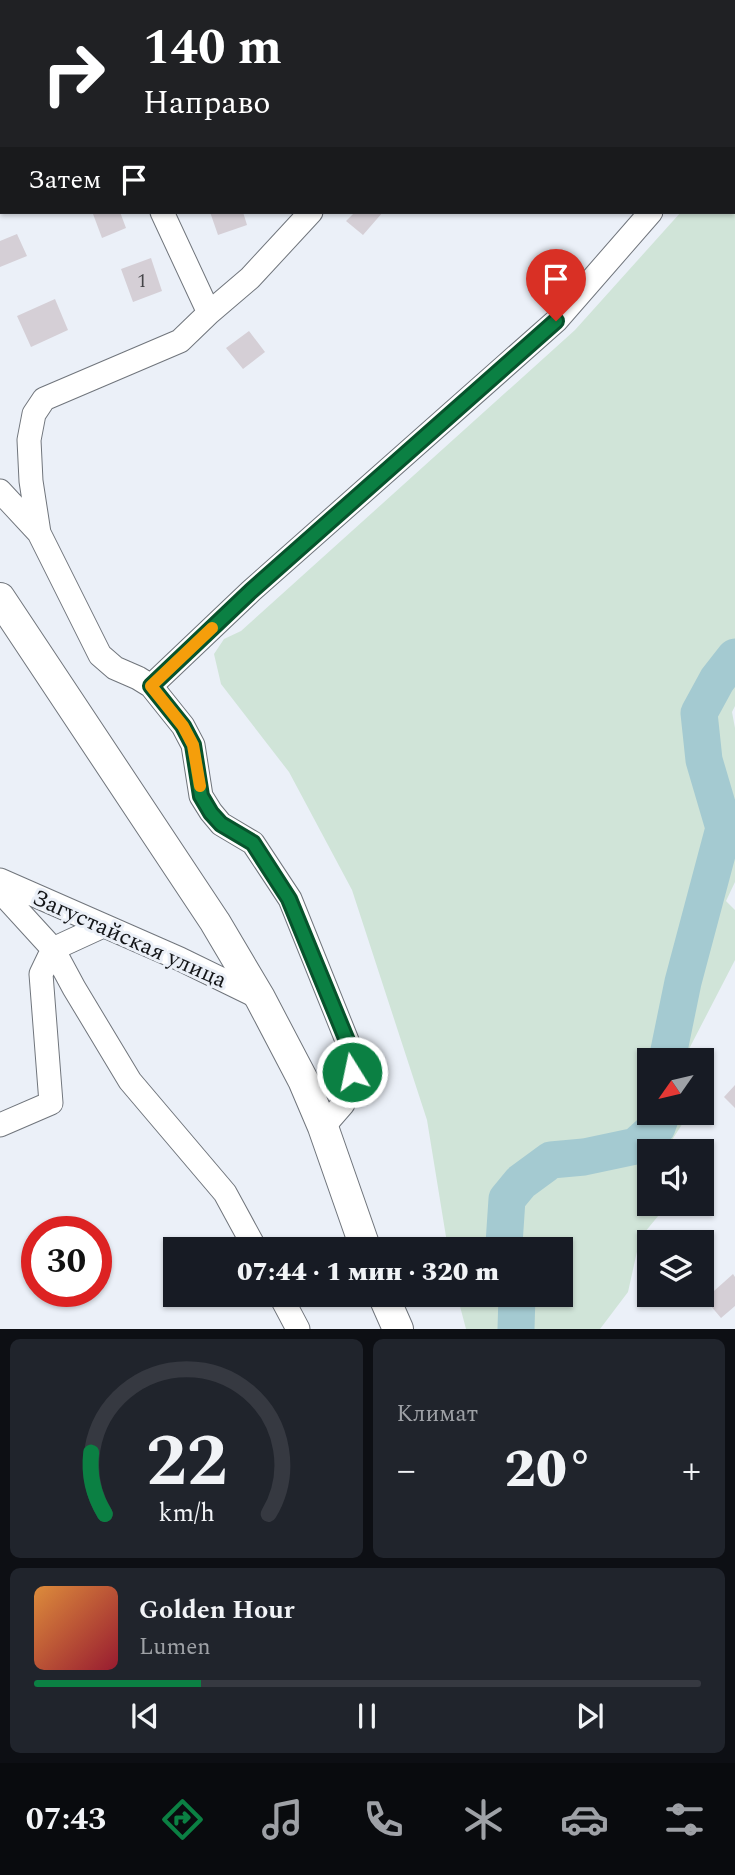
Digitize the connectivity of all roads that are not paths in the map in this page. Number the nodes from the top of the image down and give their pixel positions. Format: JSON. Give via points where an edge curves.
{"nodes":[{"id":1,"x":163,"y":214,"type":"edge"},
{"id":2,"x":309,"y":214,"type":"edge"},
{"id":3,"x":649,"y":214,"type":"edge"},
{"id":4,"x":209,"y":313,"type":"junction"},
{"id":5,"x":0,"y":491,"type":"edge"},
{"id":6,"x":38,"y":533,"type":"junction"},
{"id":7,"x":0,"y":598,"type":"edge"},
{"id":8,"x":151,"y":686,"type":"junction"},
{"id":9,"x":0,"y":880,"type":"edge"},
{"id":10,"x":0,"y":891,"type":"edge"},
{"id":11,"x":103,"y":926,"type":"junction"},
{"id":12,"x":53,"y":949,"type":"junction"},
{"id":13,"x":260,"y":998,"type":"junction"},
{"id":14,"x":0,"y":1125,"type":"edge"},
{"id":15,"x":323,"y":1127,"type":"junction"},
{"id":16,"x":249,"y":1237,"type":"edge"},
{"id":17,"x":361,"y":1237,"type":"edge"},
{"id":18,"x":286,"y":1307,"type":"edge"},
{"id":19,"x":388,"y":1307,"type":"edge"},
{"id":20,"x":298,"y":1329,"type":"edge"},
{"id":21,"x":398,"y":1329,"type":"edge"}],
"edges":[{"from":1,"to":4,"type":"street"},
{"from":2,"to":4,"type":"street","via":[[250,278]]},
{"from":3,"to":8,"type":"street","via":[[556,321],[251,591]]},
{"from":4,"to":6,"type":"street","via":[[180,341],[44,399],[34,414],[29,440]]},
{"from":5,"to":6,"type":"street"},
{"from":6,"to":8,"type":"street","via":[[100,655]]},
{"from":7,"to":13,"type":"main road","via":[[215,922]]},
{"from":8,"to":15,"type":"street","via":[[193,745],[201,796],[211,813],[253,843],[289,899],[350,1048],[352,1072],[343,1104]]},
{"from":9,"to":11,"type":"street","name":"Загустайская улица"},
{"from":10,"to":12,"type":"street"},
{"from":11,"to":12,"type":"street"},
{"from":11,"to":13,"type":"street","name":"Загустайская улица"},
{"from":12,"to":14,"type":"street","via":[[41,974],[51,1102]]},
{"from":12,"to":16,"type":"street","via":[[130,1082],[226,1193]]},
{"from":13,"to":15,"type":"main road"},
{"from":15,"to":17,"type":"main road"},
{"from":18,"to":20,"type":"street"},
{"from":19,"to":21,"type":"main road"}]}
